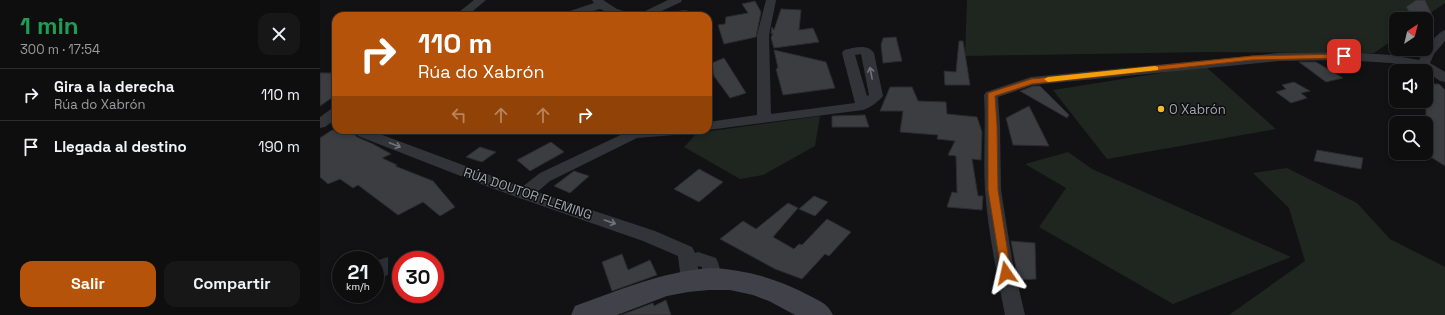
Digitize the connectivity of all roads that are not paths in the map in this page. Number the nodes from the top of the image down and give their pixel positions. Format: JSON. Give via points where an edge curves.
{"nodes":[{"id":1,"x":481,"y":0,"type":"edge"},
{"id":2,"x":677,"y":0,"type":"edge"},
{"id":3,"x":771,"y":0,"type":"edge"},
{"id":4,"x":598,"y":2,"type":"edge"},
{"id":5,"x":465,"y":12,"type":"edge"},
{"id":6,"x":574,"y":12,"type":"edge"},
{"id":7,"x":618,"y":12,"type":"edge"},
{"id":8,"x":651,"y":12,"type":"edge"},
{"id":9,"x":1445,"y":34,"type":"edge"},
{"id":10,"x":1423,"y":64,"type":"joint"},
{"id":11,"x":1433,"y":70,"type":"edge"},
{"id":12,"x":1445,"y":78,"type":"edge"},
{"id":13,"x":863,"y":106,"type":"dead end"},
{"id":14,"x":764,"y":118,"type":"junction"},
{"id":15,"x":712,"y":125,"type":"edge"},
{"id":16,"x":366,"y":134,"type":"edge"},
{"id":17,"x":628,"y":134,"type":"edge"},
{"id":18,"x":525,"y":193,"type":"junction"},
{"id":19,"x":697,"y":273,"type":"junction"},
{"id":20,"x":585,"y":315,"type":"edge"},
{"id":21,"x":819,"y":315,"type":"edge"},
{"id":22,"x":1015,"y":315,"type":"edge"}],
"edges":[{"from":1,"to":5,"type":"street"},
{"from":2,"to":8,"type":"street"},
{"from":3,"to":14,"type":"street","via":[[763,35]]},
{"from":4,"to":6,"type":"street"},
{"from":4,"to":7,"type":"street"},
{"from":9,"to":10,"type":"street"},
{"from":10,"to":22,"type":"street","via":[[1344,56],[1252,58],[1031,81],[991,95],[993,190],[1003,259]]},
{"from":11,"to":12,"type":"street"},
{"from":13,"to":14,"type":"street"},
{"from":14,"to":15,"type":"street"},
{"from":16,"to":18,"type":"street","name":"RÚA DOUTOR FLEMING","one_way":true},
{"from":17,"to":18,"type":"street","via":[[545,177]]},
{"from":18,"to":19,"type":"street","name":"RÚA DOUTOR FLEMING","one_way":true,"via":[[649,236],[686,252]]},
{"from":19,"to":20,"type":"main road"},
{"from":19,"to":21,"type":"main road","via":[[754,284],[788,297]]}]}
